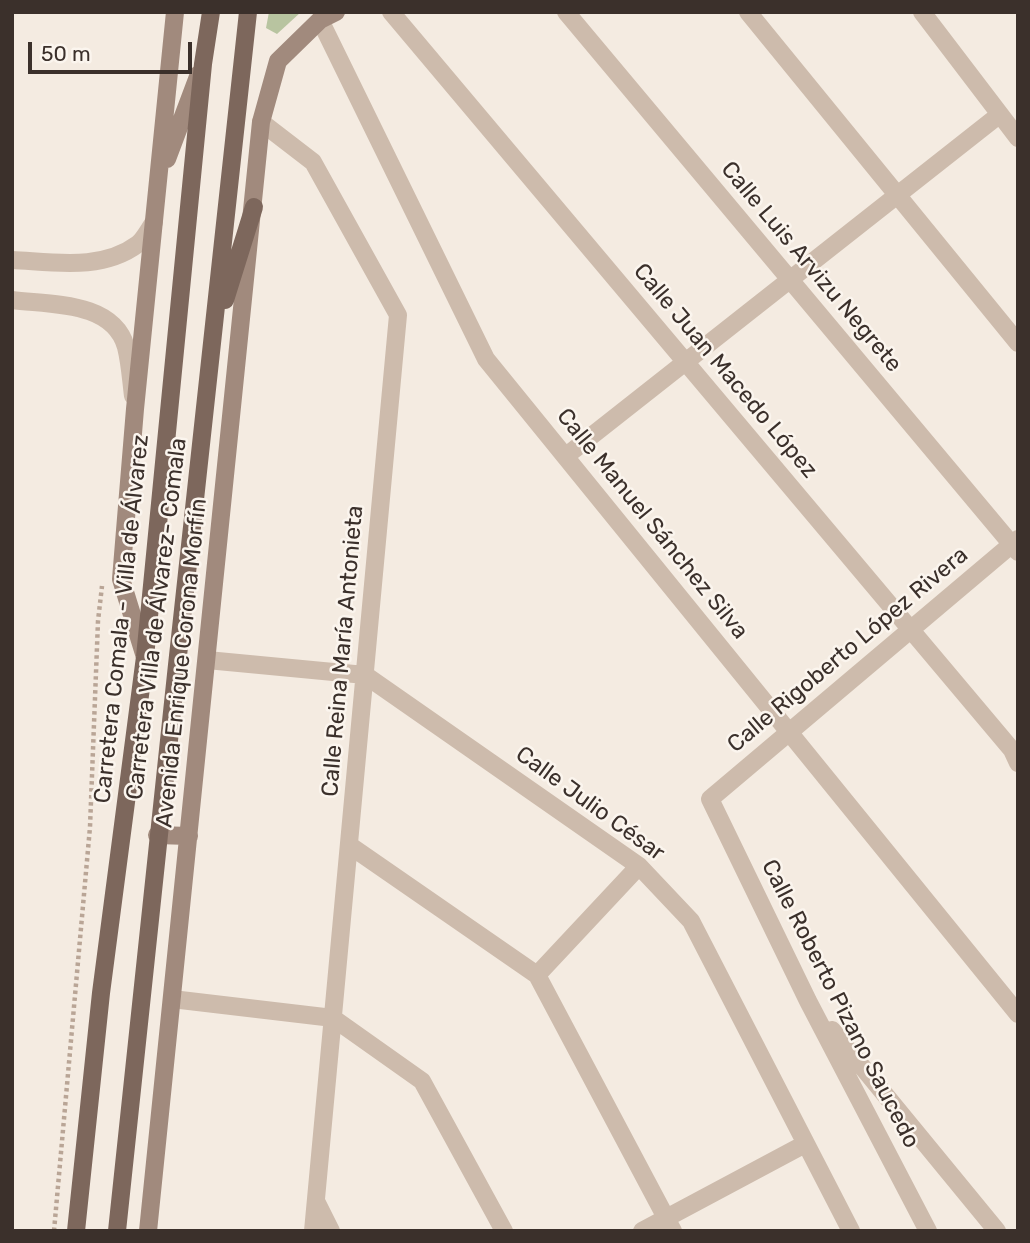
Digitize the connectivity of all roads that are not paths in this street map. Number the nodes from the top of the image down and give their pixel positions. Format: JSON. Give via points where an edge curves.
{"nodes":[{"id":1,"x":175,"y":12,"type":"edge"},
{"id":2,"x":211,"y":12,"type":"edge"},
{"id":3,"x":248,"y":12,"type":"edge"},
{"id":4,"x":391,"y":12,"type":"edge"},
{"id":5,"x":566,"y":12,"type":"edge"},
{"id":6,"x":748,"y":12,"type":"edge"},
{"id":7,"x":922,"y":12,"type":"edge"},
{"id":8,"x":328,"y":16,"type":"edge"},
{"id":9,"x":203,"y":64,"type":"junction"},
{"id":10,"x":999,"y":115,"type":"junction"},
{"id":11,"x":261,"y":122,"type":"junction"},
{"id":12,"x":1018,"y":138,"type":"edge"},
{"id":13,"x":159,"y":181,"type":"junction"},
{"id":14,"x":898,"y":194,"type":"junction"},
{"id":15,"x":254,"y":207,"type":"junction"},
{"id":16,"x":154,"y":222,"type":"junction"},
{"id":17,"x":12,"y":260,"type":"edge"},
{"id":18,"x":790,"y":280,"type":"junction"},
{"id":19,"x":12,"y":299,"type":"edge"},
{"id":20,"x":214,"y":337,"type":"junction"},
{"id":21,"x":1018,"y":342,"type":"edge"},
{"id":22,"x":685,"y":362,"type":"junction"},
{"id":23,"x":135,"y":409,"type":"junction"},
{"id":24,"x":566,"y":456,"type":"junction"},
{"id":25,"x":1016,"y":545,"type":"edge"},
{"id":26,"x":911,"y":629,"type":"junction"},
{"id":27,"x":145,"y":657,"type":"junction"},
{"id":28,"x":207,"y":660,"type":"junction"},
{"id":29,"x":365,"y":675,"type":"junction"},
{"id":30,"x":789,"y":733,"type":"junction"},
{"id":31,"x":1018,"y":763,"type":"edge"},
{"id":32,"x":710,"y":799,"type":"joint"},
{"id":33,"x":157,"y":835,"type":"junction"},
{"id":34,"x":189,"y":836,"type":"junction"},
{"id":35,"x":349,"y":845,"type":"junction"},
{"id":36,"x":639,"y":866,"type":"junction"},
{"id":37,"x":537,"y":975,"type":"junction"},
{"id":38,"x":172,"y":999,"type":"junction"},
{"id":39,"x":808,"y":1001,"type":"junction"},
{"id":40,"x":1018,"y":1014,"type":"edge"},
{"id":41,"x":333,"y":1018,"type":"junction"},
{"id":42,"x":805,"y":1144,"type":"junction"},
{"id":43,"x":316,"y":1202,"type":"junction"},
{"id":44,"x":670,"y":1224,"type":"edge"},
{"id":45,"x":76,"y":1231,"type":"edge"},
{"id":46,"x":117,"y":1231,"type":"edge"},
{"id":47,"x":148,"y":1231,"type":"edge"},
{"id":48,"x":313,"y":1231,"type":"edge"},
{"id":49,"x":331,"y":1231,"type":"edge"},
{"id":50,"x":504,"y":1231,"type":"edge"},
{"id":51,"x":642,"y":1231,"type":"edge"},
{"id":52,"x":851,"y":1231,"type":"edge"},
{"id":53,"x":929,"y":1231,"type":"edge"},
{"id":54,"x":997,"y":1231,"type":"edge"}],
"edges":[{"from":1,"to":13,"type":"street"},
{"from":2,"to":9,"type":"main road","name":"Carretera Comala - Villa de Álvarez"},
{"from":3,"to":20,"type":"main road","name":"Carretera Villa de Álvarez- Comala"},
{"from":4,"to":22,"type":"street","name":"Calle Juan Macedo López"},
{"from":5,"to":18,"type":"street","name":"Calle Luis Arvizu Negrete"},
{"from":6,"to":14,"type":"street"},
{"from":7,"to":10,"type":"street"},
{"from":8,"to":11,"type":"street","name":"Avenida Enrique Corona Morfín","via":[[278,61]]},
{"from":8,"to":24,"type":"street","name":"Calle Manuel Sánchez Silva","via":[[486,359]]},
{"from":9,"to":13,"type":"street"},
{"from":9,"to":27,"type":"main road","name":"Carretera Comala - Villa de Álvarez"},
{"from":10,"to":12,"type":"street"},
{"from":10,"to":14,"type":"street"},
{"from":11,"to":15,"type":"street","name":"Avenida Enrique Corona Morfín"},
{"from":11,"to":29,"type":"street","name":"Calle Reina María Antonieta","via":[[313,162],[398,315]]},
{"from":13,"to":16,"type":"street"},
{"from":14,"to":18,"type":"street"},
{"from":14,"to":21,"type":"street"},
{"from":15,"to":20,"type":"main road"},
{"from":15,"to":28,"type":"street","name":"Avenida Enrique Corona Morfín"},
{"from":16,"to":17,"type":"street","via":[[140,243],[113,257],[84,263]]},
{"from":16,"to":23,"type":"street"},
{"from":18,"to":22,"type":"street"},
{"from":18,"to":25,"type":"street","name":"Calle Luis Arvizu Negrete"},
{"from":19,"to":23,"type":"street","via":[[104,316],[117,328],[125,346]]},
{"from":20,"to":33,"type":"main road","name":"Carretera Villa de Álvarez- Comala"},
{"from":22,"to":24,"type":"street"},
{"from":22,"to":26,"type":"street","name":"Calle Juan Macedo López"},
{"from":23,"to":27,"type":"street","via":[[121,579]]},
{"from":24,"to":30,"type":"street","name":"Calle Manuel Sánchez Silva"},
{"from":25,"to":26,"type":"street","name":"Calle Rigoberto López Rivera"},
{"from":26,"to":30,"type":"street","name":"Calle Rigoberto López Rivera"},
{"from":26,"to":31,"type":"street","name":"Calle Juan Macedo López"},
{"from":27,"to":45,"type":"main road","name":"Carretera Comala - Villa de Álvarez","via":[[101,993]]},
{"from":28,"to":29,"type":"street","name":"Calle Julio César"},
{"from":28,"to":34,"type":"street","name":"Avenida Enrique Corona Morfín"},
{"from":29,"to":35,"type":"street","name":"Calle Reina María Antonieta"},
{"from":29,"to":36,"type":"street","name":"Calle Julio César"},
{"from":30,"to":32,"type":"street","name":"Calle Rigoberto López Rivera"},
{"from":30,"to":40,"type":"street","name":"Calle Manuel Sánchez Silva"},
{"from":32,"to":39,"type":"street","name":"Calle Roberto Pizano Saucedo"},
{"from":33,"to":34,"type":"street"},
{"from":33,"to":46,"type":"main road","name":"Carretera Villa de Álvarez- Comala"},
{"from":34,"to":38,"type":"street","name":"Avenida Enrique Corona Morfín"},
{"from":35,"to":37,"type":"street"},
{"from":35,"to":41,"type":"street","name":"Calle Reina María Antonieta"},
{"from":36,"to":37,"type":"street"},
{"from":36,"to":42,"type":"street","name":"Calle Julio César","via":[[691,921]]},
{"from":37,"to":44,"type":"street"},
{"from":38,"to":41,"type":"street"},
{"from":38,"to":47,"type":"street","name":"Avenida Enrique Corona Morfín"},
{"from":39,"to":53,"type":"street","name":"Calle Roberto Pizano Saucedo"},
{"from":39,"to":54,"type":"street"},
{"from":41,"to":43,"type":"street","name":"Calle Reina María Antonieta"},
{"from":41,"to":50,"type":"street","via":[[422,1081]]},
{"from":42,"to":44,"type":"street"},
{"from":42,"to":52,"type":"street","name":"Calle Julio César"},
{"from":43,"to":48,"type":"street","name":"Calle Reina María Antonieta"},
{"from":43,"to":49,"type":"street"},
{"from":44,"to":51,"type":"street"}]}
